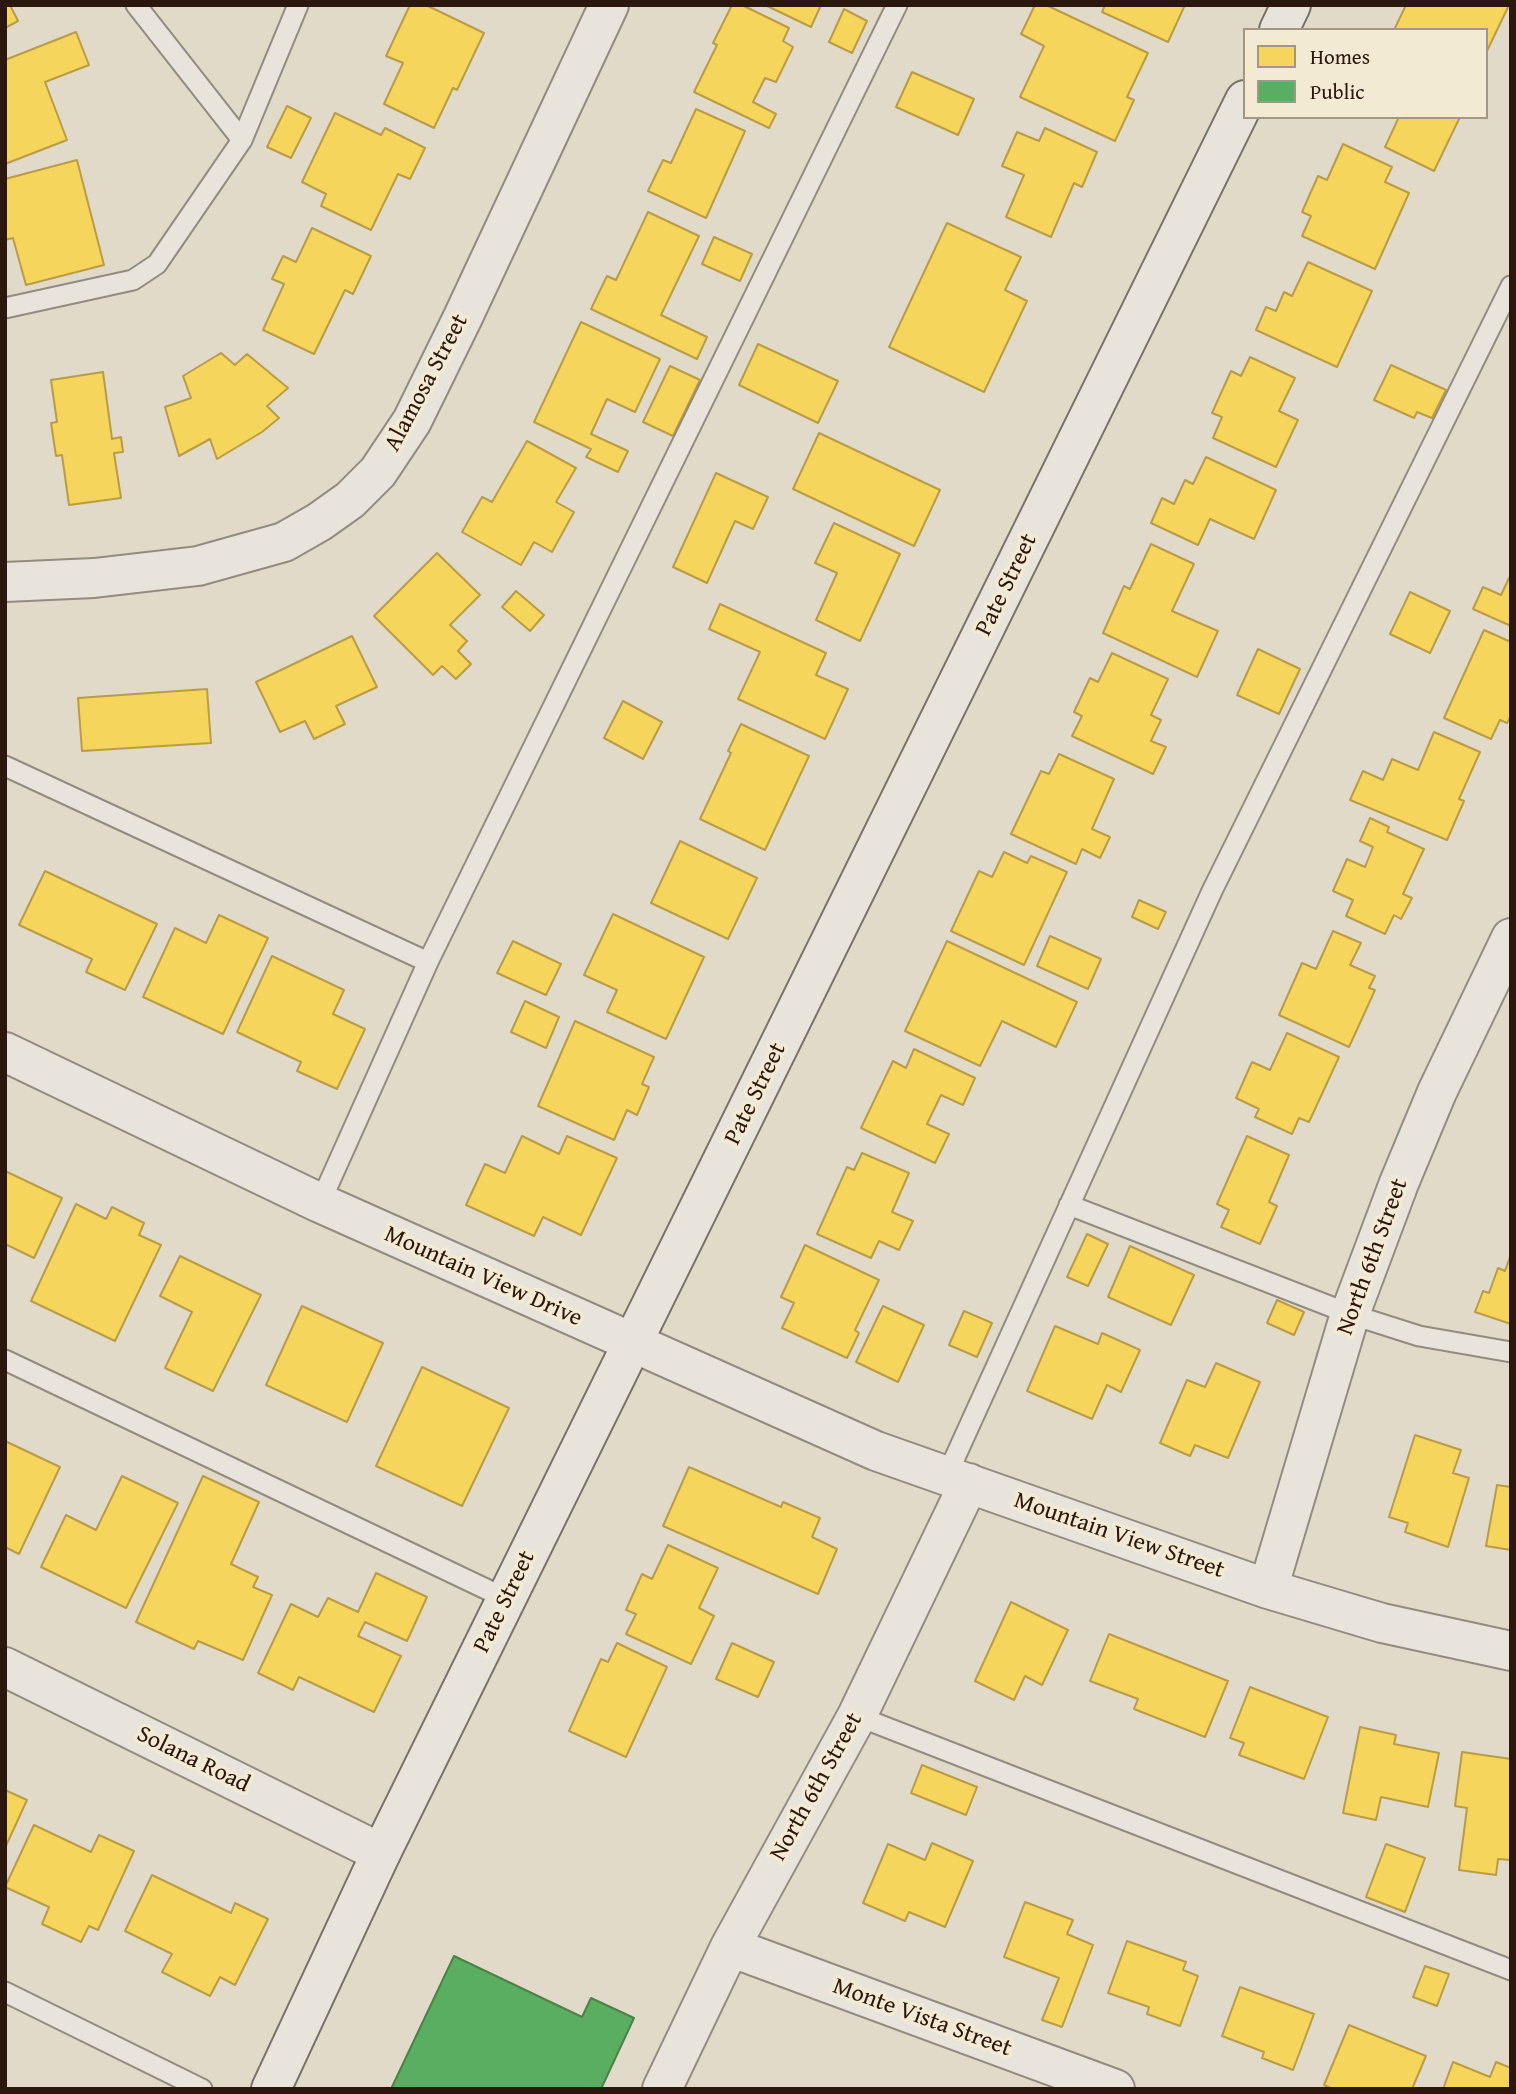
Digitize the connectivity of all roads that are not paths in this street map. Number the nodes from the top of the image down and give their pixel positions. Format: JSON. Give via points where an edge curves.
{"nodes":[{"id":1,"x":136,"y":5,"type":"edge"},
{"id":2,"x":298,"y":5,"type":"edge"},
{"id":3,"x":609,"y":5,"type":"edge"},
{"id":4,"x":897,"y":5,"type":"edge"},
{"id":5,"x":1291,"y":5,"type":"edge"},
{"id":6,"x":1280,"y":28,"type":"edge"},
{"id":7,"x":1243,"y":104,"type":"edge"},
{"id":8,"x":242,"y":140,"type":"junction"},
{"id":9,"x":1511,"y":286,"type":"edge"},
{"id":10,"x":5,"y":309,"type":"edge"},
{"id":11,"x":5,"y":582,"type":"edge"},
{"id":12,"x":5,"y":766,"type":"edge"},
{"id":13,"x":1511,"y":939,"type":"edge"},
{"id":14,"x":428,"y":962,"type":"junction"},
{"id":15,"x":5,"y":1052,"type":"edge"},
{"id":16,"x":320,"y":1203,"type":"junction"},
{"id":17,"x":1069,"y":1205,"type":"junction"},
{"id":18,"x":1350,"y":1314,"type":"junction"},
{"id":19,"x":633,"y":1344,"type":"junction"},
{"id":20,"x":1511,"y":1352,"type":"edge"},
{"id":21,"x":5,"y":1360,"type":"edge"},
{"id":22,"x":958,"y":1479,"type":"junction"},
{"id":23,"x":1268,"y":1588,"type":"junction"},
{"id":24,"x":506,"y":1600,"type":"junction"},
{"id":25,"x":1511,"y":1651,"type":"edge"},
{"id":26,"x":5,"y":1667,"type":"edge"},
{"id":27,"x":857,"y":1716,"type":"junction"},
{"id":28,"x":381,"y":1853,"type":"junction"},
{"id":29,"x":730,"y":1947,"type":"junction"},
{"id":30,"x":1511,"y":1970,"type":"edge"},
{"id":31,"x":5,"y":1992,"type":"edge"},
{"id":32,"x":202,"y":2089,"type":"edge"},
{"id":33,"x":271,"y":2089,"type":"edge"},
{"id":34,"x":662,"y":2089,"type":"edge"},
{"id":35,"x":1115,"y":2089,"type":"edge"}],
"edges":[{"from":1,"to":8,"type":"lane"},
{"from":2,"to":8,"type":"lane"},
{"from":3,"to":11,"type":"street","name":"Alamosa Street","via":[[412,421],[378,472],[350,500],[284,542],[198,566]]},
{"from":4,"to":14,"type":"lane"},
{"from":5,"to":6,"type":"street"},
{"from":7,"to":19,"type":"street","name":"Pate Street"},
{"from":8,"to":10,"type":"lane","via":[[146,274]]},
{"from":9,"to":17,"type":"lane","via":[[1212,891]]},
{"from":12,"to":14,"type":"lane"},
{"from":13,"to":18,"type":"street","name":"North 6th Street","via":[[1437,1092]]},
{"from":14,"to":16,"type":"lane"},
{"from":15,"to":16,"type":"street","name":"Mountain View Drive"},
{"from":16,"to":19,"type":"street","name":"Mountain View Drive"},
{"from":17,"to":18,"type":"lane"},
{"from":17,"to":22,"type":"lane"},
{"from":18,"to":20,"type":"lane","via":[[1419,1336]]},
{"from":18,"to":23,"type":"street","name":"North 6th Street"},
{"from":19,"to":22,"type":"street","name":"Mountain View Drive","via":[[876,1451]]},
{"from":19,"to":24,"type":"street","name":"Pate Street"},
{"from":21,"to":24,"type":"lane"},
{"from":22,"to":23,"type":"street","name":"Mountain View Street"},
{"from":22,"to":27,"type":"street","name":"North 6th Street"},
{"from":23,"to":25,"type":"street","via":[[1382,1623]]},
{"from":24,"to":28,"type":"street","name":"Pate Street"},
{"from":26,"to":28,"type":"street","name":"Solana Road"},
{"from":27,"to":29,"type":"street","name":"North 6th Street"},
{"from":27,"to":30,"type":"lane"},
{"from":28,"to":33,"type":"street","name":"Pate Street"},
{"from":29,"to":34,"type":"street","name":"North 6th Street"},
{"from":29,"to":35,"type":"street","name":"Monte Vista Street"},
{"from":31,"to":32,"type":"lane"}]}
